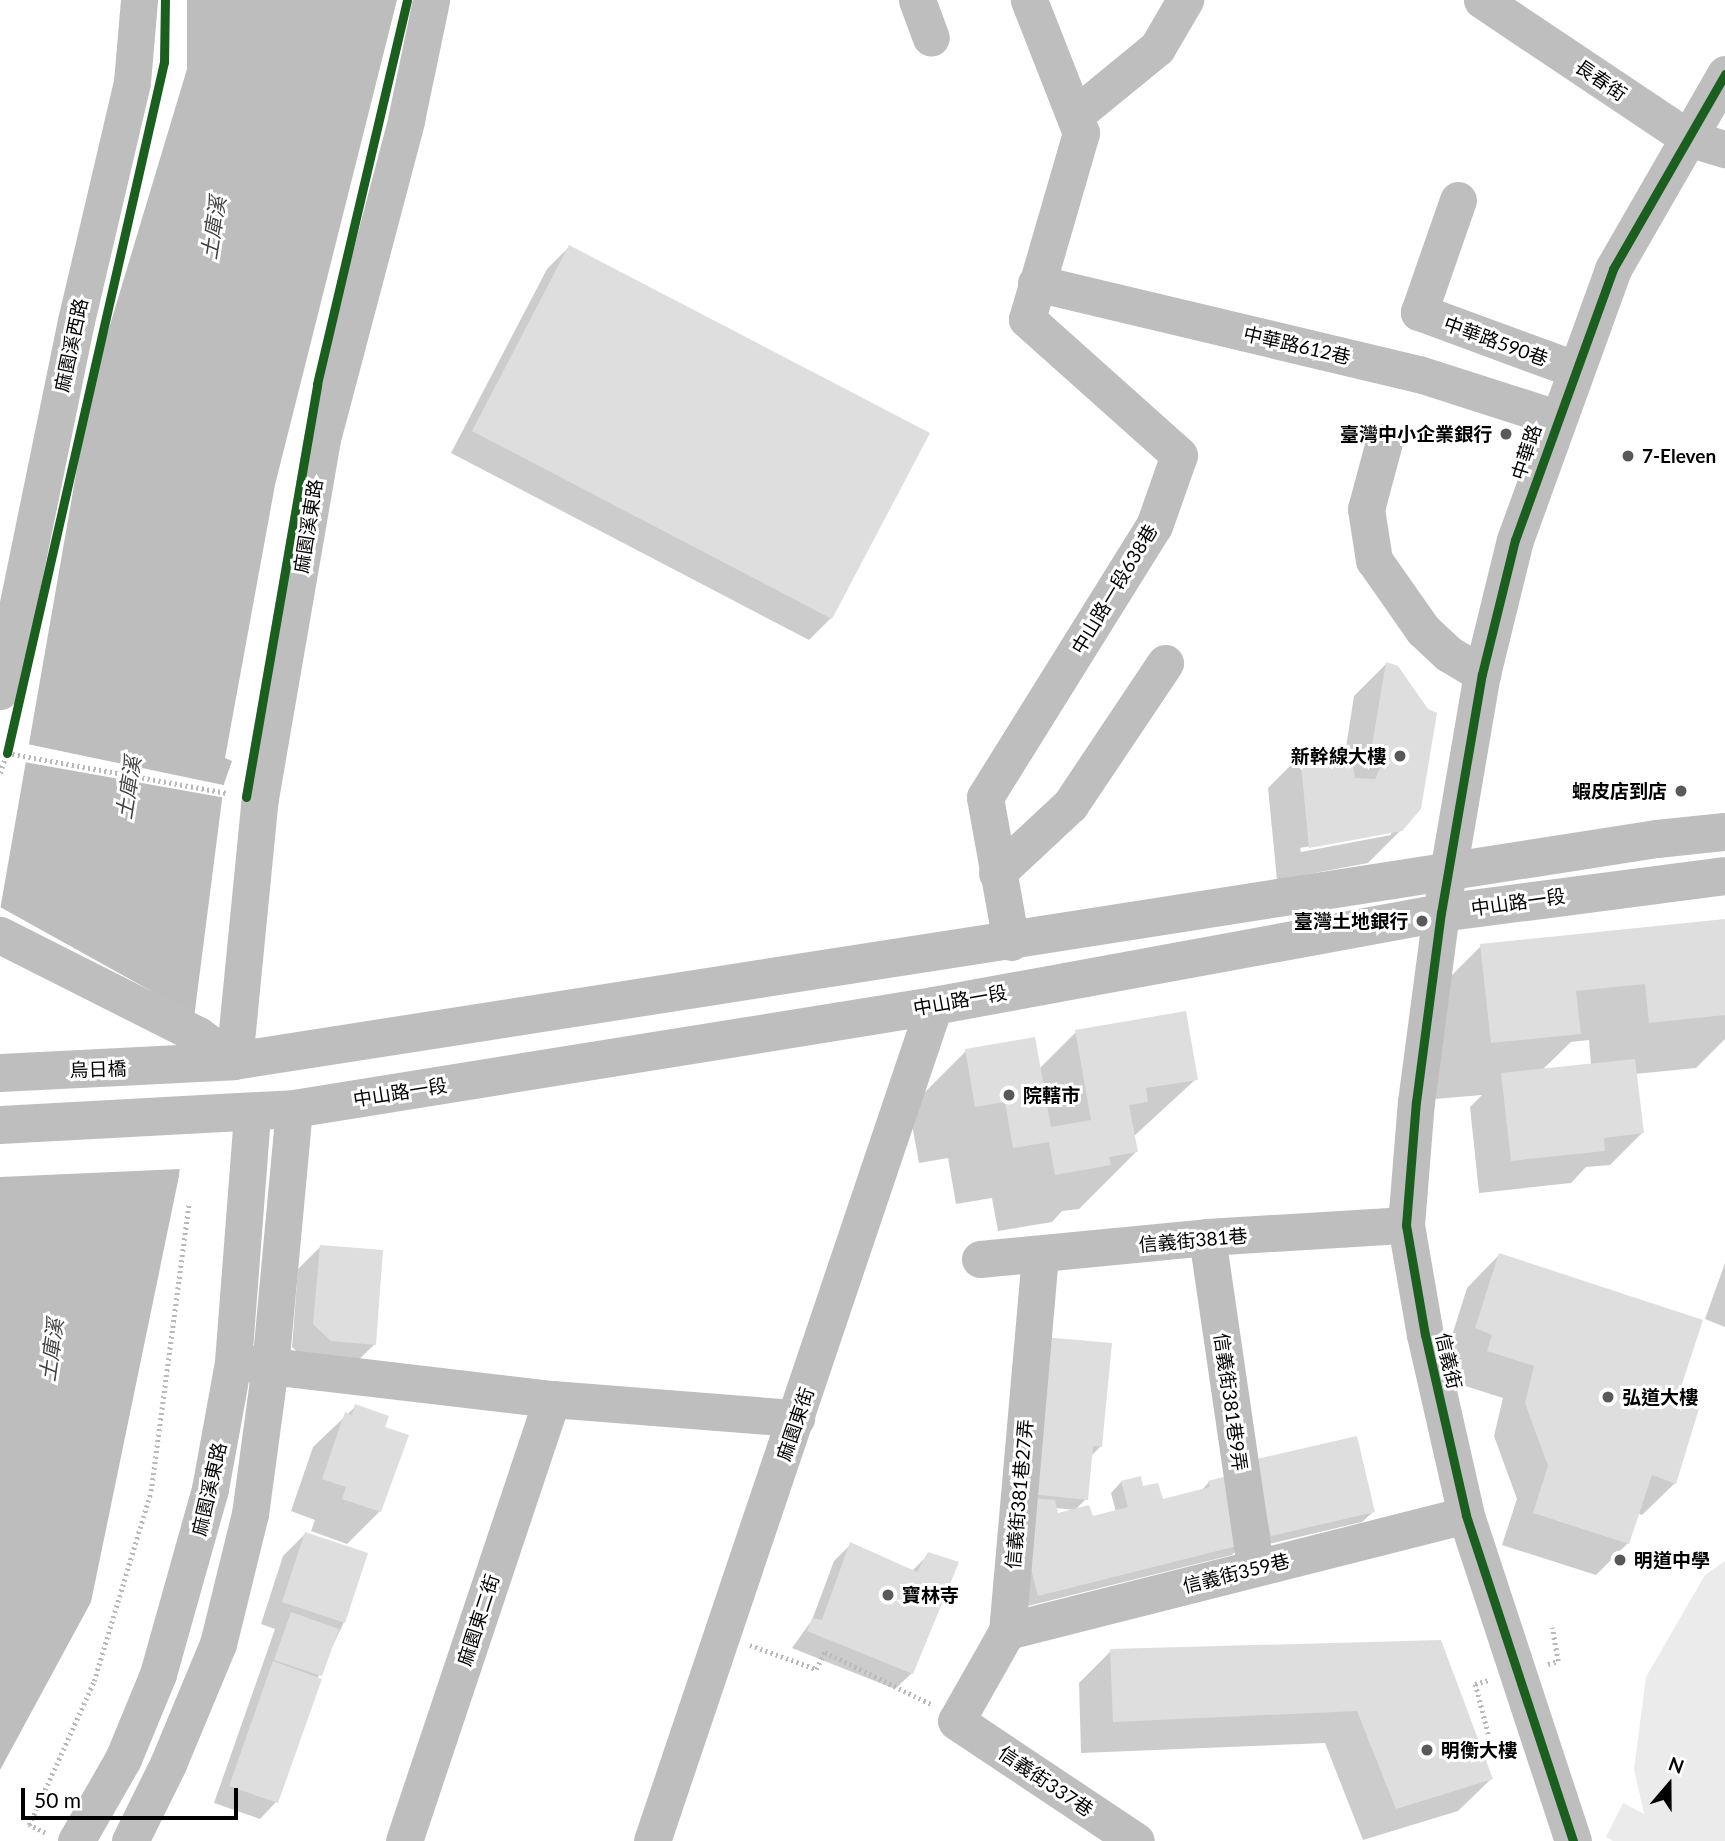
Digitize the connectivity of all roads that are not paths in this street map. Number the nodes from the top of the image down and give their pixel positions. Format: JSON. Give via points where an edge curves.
{"nodes":[{"id":1,"x":139,"y":0,"type":"edge"},
{"id":2,"x":431,"y":0,"type":"edge"},
{"id":3,"x":917,"y":0,"type":"edge"},
{"id":4,"x":1029,"y":0,"type":"edge"},
{"id":5,"x":1185,"y":0,"type":"edge"},
{"id":6,"x":1482,"y":0,"type":"edge"},
{"id":7,"x":932,"y":38,"type":"dead end"},
{"id":8,"x":1725,"y":74,"type":"edge"},
{"id":9,"x":1075,"y":115,"type":"junction"},
{"id":10,"x":1688,"y":138,"type":"junction"},
{"id":11,"x":1725,"y":149,"type":"edge"},
{"id":12,"x":1458,"y":200,"type":"dead end"},
{"id":13,"x":1036,"y":282,"type":"junction"},
{"id":14,"x":1574,"y":369,"type":"junction"},
{"id":15,"x":1556,"y":418,"type":"junction"},
{"id":16,"x":1384,"y":442,"type":"dead end"},
{"id":17,"x":1165,"y":663,"type":"dead end"},
{"id":18,"x":1482,"y":674,"type":"junction"},
{"id":19,"x":0,"y":691,"type":"edge"},
{"id":20,"x":1725,"y":832,"type":"edge"},
{"id":21,"x":1450,"y":872,"type":"junction"},
{"id":22,"x":997,"y":873,"type":"junction"},
{"id":23,"x":1725,"y":876,"type":"edge"},
{"id":24,"x":1441,"y":913,"type":"junction"},
{"id":25,"x":0,"y":935,"type":"edge"},
{"id":26,"x":1011,"y":942,"type":"junction"},
{"id":27,"x":934,"y":1006,"type":"junction"},
{"id":28,"x":197,"y":1050,"type":"junction"},
{"id":29,"x":233,"y":1061,"type":"junction"},
{"id":30,"x":0,"y":1073,"type":"edge"},
{"id":31,"x":294,"y":1109,"type":"junction"},
{"id":32,"x":252,"y":1113,"type":"junction"},
{"id":33,"x":0,"y":1125,"type":"edge"},
{"id":34,"x":1406,"y":1225,"type":"junction"},
{"id":35,"x":1207,"y":1237,"type":"junction"},
{"id":36,"x":1040,"y":1255,"type":"junction"},
{"id":37,"x":980,"y":1259,"type":"dead end"},
{"id":38,"x":233,"y":1362,"type":"junction"},
{"id":39,"x":270,"y":1367,"type":"junction"},
{"id":40,"x":552,"y":1399,"type":"junction"},
{"id":41,"x":796,"y":1419,"type":"junction"},
{"id":42,"x":1466,"y":1515,"type":"junction"},
{"id":43,"x":1255,"y":1568,"type":"junction"},
{"id":44,"x":1007,"y":1631,"type":"junction"},
{"id":45,"x":956,"y":1721,"type":"joint"},
{"id":46,"x":60,"y":1837,"type":"edge"},
{"id":47,"x":130,"y":1841,"type":"edge"},
{"id":48,"x":404,"y":1841,"type":"edge"},
{"id":49,"x":652,"y":1841,"type":"edge"},
{"id":50,"x":1136,"y":1841,"type":"edge"},
{"id":51,"x":1573,"y":1841,"type":"edge"}],
"edges":[{"from":1,"to":19,"type":"street","name":"麻園溪西路","via":[[132,82],[76,321]]},
{"from":2,"to":29,"type":"street","name":"麻園溪東路","via":[[406,120],[322,439],[260,798]]},
{"from":3,"to":7,"type":"street"},
{"from":4,"to":9,"type":"street"},
{"from":5,"to":9,"type":"street","via":[[1157,48]]},
{"from":6,"to":10,"type":"street","name":"長春街"},
{"from":8,"to":10,"type":"street","name":"中華路"},
{"from":9,"to":13,"type":"street","via":[[1081,132]]},
{"from":10,"to":11,"type":"street","name":"長春街"},
{"from":10,"to":14,"type":"street","name":"中華路","via":[[1613,269]]},
{"from":12,"to":14,"type":"street","name":"中華路590巷","via":[[1419,312]]},
{"from":13,"to":15,"type":"street","name":"中華路612巷","via":[[1419,374]]},
{"from":13,"to":22,"type":"street","name":"中山路一段638巷","via":[[1027,319],[1179,455],[1154,526],[985,797]]},
{"from":14,"to":15,"type":"street","name":"中華路"},
{"from":15,"to":18,"type":"street","name":"中華路","via":[[1515,540]]},
{"from":16,"to":18,"type":"street","via":[[1366,509],[1374,560],[1423,629],[1448,654]]},
{"from":17,"to":22,"type":"street","via":[[1070,805]]},
{"from":18,"to":21,"type":"street","name":"中華路"},
{"from":20,"to":21,"type":"main road","name":"中山路一段"},
{"from":21,"to":24,"type":"street","name":"信義街"},
{"from":21,"to":26,"type":"main road","name":"中山路一段"},
{"from":22,"to":26,"type":"street","name":"中山路一段638巷"},
{"from":23,"to":24,"type":"main road","name":"中山路一段"},
{"from":24,"to":27,"type":"main road","name":"中山路一段"},
{"from":24,"to":34,"type":"street","name":"信義街","via":[[1416,1102]]},
{"from":25,"to":28,"type":"street"},
{"from":26,"to":29,"type":"main road","name":"中山路一段"},
{"from":27,"to":31,"type":"main road","name":"中山路一段"},
{"from":27,"to":41,"type":"street","name":"麻園東街"},
{"from":28,"to":29,"type":"main road","name":"中山路一段"},
{"from":28,"to":30,"type":"main road","name":"烏日橋"},
{"from":31,"to":32,"type":"main road","name":"中山路一段"},
{"from":31,"to":39,"type":"street","name":"麻園溪東路"},
{"from":32,"to":33,"type":"main road","name":"中山路一段"},
{"from":32,"to":38,"type":"street","name":"麻園溪東路"},
{"from":34,"to":35,"type":"street","name":"信義街381巷"},
{"from":34,"to":42,"type":"street","name":"信義街","via":[[1425,1335]]},
{"from":35,"to":36,"type":"street","name":"信義街381巷"},
{"from":35,"to":43,"type":"street","name":"信義街381巷9弄"},
{"from":36,"to":37,"type":"street","name":"信義街381巷"},
{"from":36,"to":44,"type":"street","name":"信義街381巷27弄"},
{"from":38,"to":39,"type":"street"},
{"from":38,"to":46,"type":"street","name":"麻園溪東路","via":[[210,1489],[158,1674],[124,1759]]},
{"from":39,"to":40,"type":"street"},
{"from":39,"to":47,"type":"street","name":"麻園溪東路","via":[[250,1514],[218,1644],[169,1764]]},
{"from":40,"to":41,"type":"street"},
{"from":40,"to":48,"type":"street","name":"麻園東二街"},
{"from":41,"to":49,"type":"street","name":"麻園東街"},
{"from":42,"to":43,"type":"street","name":"信義街359巷"},
{"from":42,"to":51,"type":"street","name":"信義街"},
{"from":43,"to":44,"type":"street","name":"信義街359巷"},
{"from":44,"to":45,"type":"street","name":"信義街381巷27弄"},
{"from":45,"to":50,"type":"street","name":"信義街337巷"}]}
